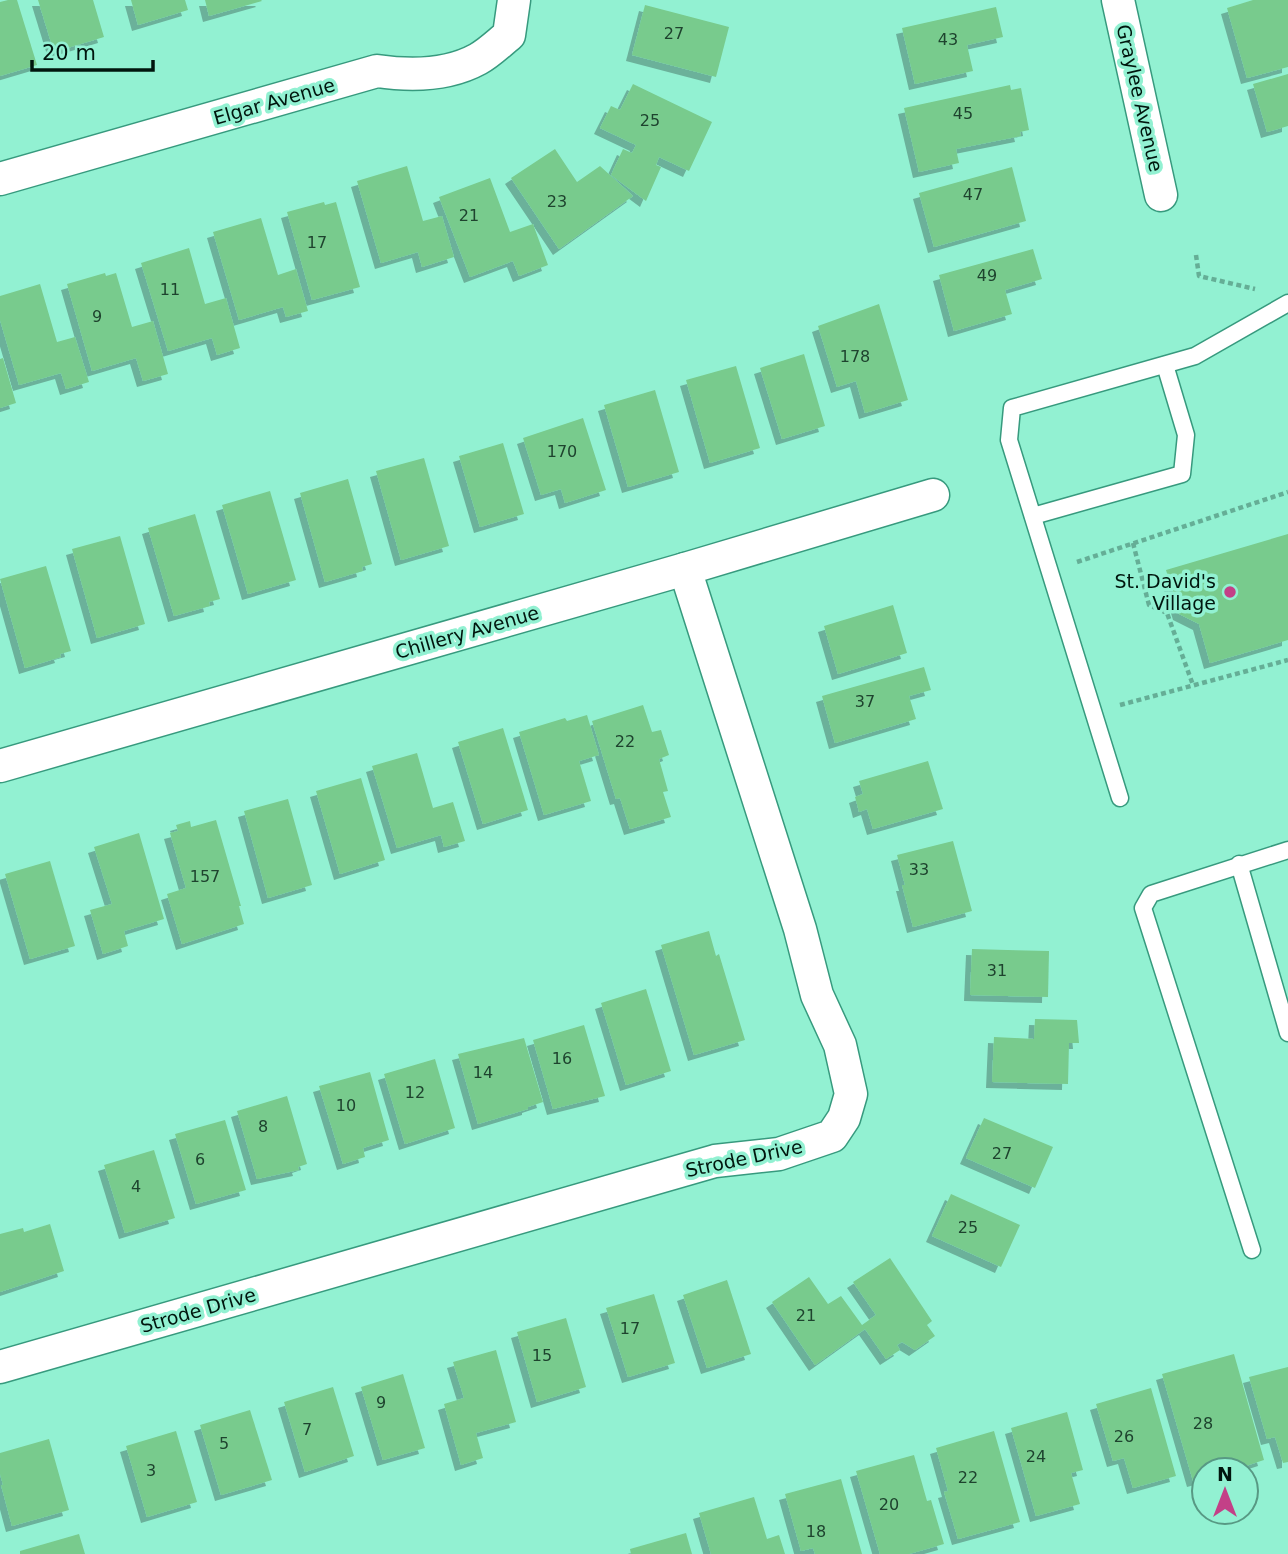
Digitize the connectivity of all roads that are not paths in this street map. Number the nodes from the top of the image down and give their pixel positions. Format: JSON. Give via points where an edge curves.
{"nodes":[{"id":1,"x":514,"y":0,"type":"edge"},
{"id":2,"x":1118,"y":0,"type":"edge"},
{"id":3,"x":0,"y":179,"type":"edge"},
{"id":4,"x":1161,"y":195,"type":"dead end"},
{"id":5,"x":1288,"y":303,"type":"edge"},
{"id":6,"x":1165,"y":365,"type":"junction"},
{"id":7,"x":933,"y":495,"type":"dead end"},
{"id":8,"x":1033,"y":516,"type":"junction"},
{"id":9,"x":685,"y":569,"type":"junction"},
{"id":10,"x":0,"y":765,"type":"edge"},
{"id":11,"x":1120,"y":798,"type":"dead end"},
{"id":12,"x":1288,"y":850,"type":"edge"},
{"id":13,"x":1239,"y":864,"type":"junction"},
{"id":14,"x":1288,"y":1033,"type":"edge"},
{"id":15,"x":1252,"y":1251,"type":"dead end"},
{"id":16,"x":0,"y":1367,"type":"edge"}],
"edges":[{"from":1,"to":3,"type":"street","name":"Elgar Avenue","via":[[509,35],[478,59],[447,70],[411,76],[377,71]]},
{"from":2,"to":4,"type":"street","name":"Graylee Avenue"},
{"from":5,"to":6,"type":"lane","via":[[1195,356]]},
{"from":6,"to":8,"type":"lane","via":[[1186,435],[1182,474]]},
{"from":6,"to":8,"type":"lane","via":[[1012,408],[1009,440]]},
{"from":7,"to":9,"type":"street","name":"Chillery Avenue"},
{"from":8,"to":11,"type":"lane"},
{"from":9,"to":10,"type":"street","name":"Chillery Avenue"},
{"from":9,"to":16,"type":"street","name":"Strode Drive","via":[[817,995],[840,1045],[851,1094],[844,1118],[832,1136],[779,1154],[715,1161]]},
{"from":12,"to":13,"type":"lane"},
{"from":13,"to":14,"type":"lane"},
{"from":13,"to":15,"type":"lane","via":[[1151,894],[1143,908]]}]}
